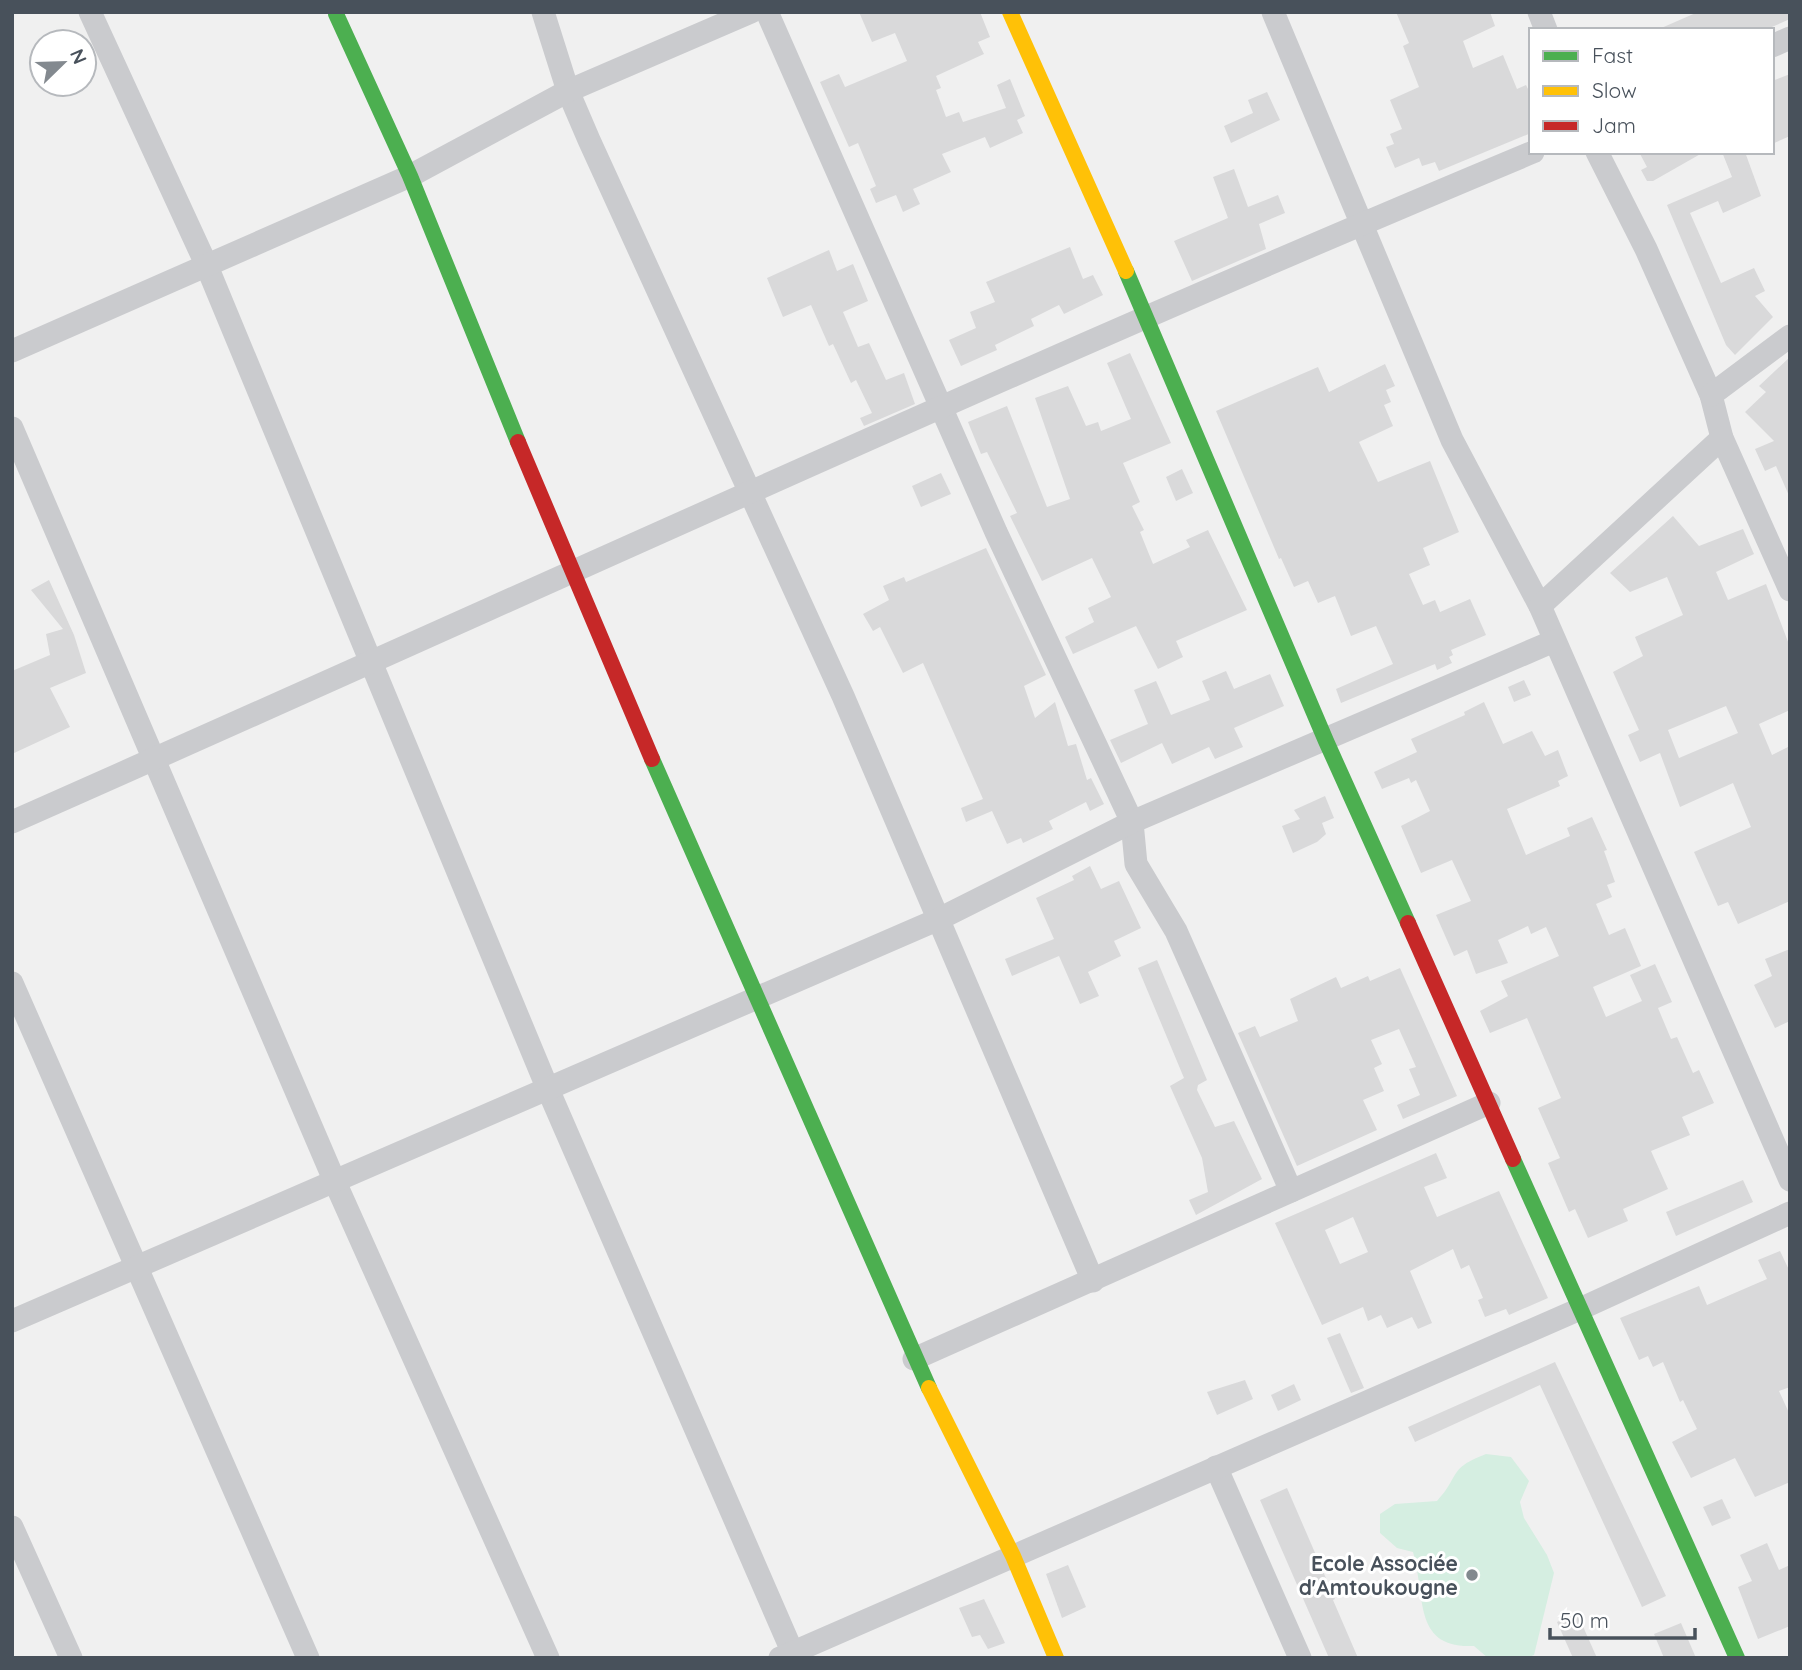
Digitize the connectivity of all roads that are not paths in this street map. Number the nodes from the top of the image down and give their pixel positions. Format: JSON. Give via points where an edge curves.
{"nodes":[{"id":1,"x":90,"y":12,"type":"edge"},
{"id":2,"x":543,"y":12,"type":"edge"},
{"id":3,"x":751,"y":12,"type":"edge"},
{"id":4,"x":766,"y":12,"type":"edge"},
{"id":5,"x":1010,"y":12,"type":"edge"},
{"id":6,"x":1273,"y":12,"type":"edge"},
{"id":7,"x":337,"y":14,"type":"dead end"},
{"id":8,"x":1790,"y":38,"type":"edge"},
{"id":9,"x":1774,"y":45,"type":"edge"},
{"id":10,"x":568,"y":91,"type":"junction"},
{"id":11,"x":1529,"y":154,"type":"edge"},
{"id":12,"x":1598,"y":154,"type":"edge"},
{"id":13,"x":410,"y":176,"type":"junction"},
{"id":14,"x":1359,"y":225,"type":"junction"},
{"id":15,"x":206,"y":264,"type":"junction"},
{"id":16,"x":1147,"y":318,"type":"junction"},
{"id":17,"x":1790,"y":336,"type":"edge"},
{"id":18,"x":12,"y":351,"type":"edge"},
{"id":19,"x":1711,"y":395,"type":"junction"},
{"id":20,"x":941,"y":409,"type":"junction"},
{"id":21,"x":12,"y":428,"type":"edge"},
{"id":22,"x":1722,"y":438,"type":"junction"},
{"id":23,"x":750,"y":494,"type":"junction"},
{"id":24,"x":572,"y":573,"type":"junction"},
{"id":25,"x":1790,"y":590,"type":"edge"},
{"id":26,"x":1540,"y":606,"type":"junction"},
{"id":27,"x":1554,"y":640,"type":"junction"},
{"id":28,"x":372,"y":662,"type":"junction"},
{"id":29,"x":1326,"y":741,"type":"junction"},
{"id":30,"x":154,"y":759,"type":"junction"},
{"id":31,"x":12,"y":822,"type":"edge"},
{"id":32,"x":1132,"y":822,"type":"junction"},
{"id":33,"x":939,"y":919,"type":"junction"},
{"id":34,"x":12,"y":983,"type":"edge"},
{"id":35,"x":755,"y":998,"type":"junction"},
{"id":36,"x":547,"y":1087,"type":"junction"},
{"id":37,"x":1489,"y":1103,"type":"junction"},
{"id":38,"x":1790,"y":1180,"type":"edge"},
{"id":39,"x":335,"y":1182,"type":"junction"},
{"id":40,"x":1291,"y":1191,"type":"junction"},
{"id":41,"x":1790,"y":1213,"type":"edge"},
{"id":42,"x":136,"y":1268,"type":"junction"},
{"id":43,"x":1093,"y":1281,"type":"junction"},
{"id":44,"x":1580,"y":1309,"type":"junction"},
{"id":45,"x":12,"y":1321,"type":"edge"},
{"id":46,"x":914,"y":1359,"type":"junction"},
{"id":47,"x":1216,"y":1467,"type":"junction"},
{"id":48,"x":12,"y":1527,"type":"edge"},
{"id":49,"x":1013,"y":1556,"type":"junction"},
{"id":50,"x":789,"y":1656,"type":"edge"},
{"id":51,"x":71,"y":1658,"type":"edge"},
{"id":52,"x":308,"y":1658,"type":"edge"},
{"id":53,"x":548,"y":1658,"type":"edge"},
{"id":54,"x":1056,"y":1658,"type":"edge"},
{"id":55,"x":1300,"y":1658,"type":"edge"},
{"id":56,"x":1737,"y":1658,"type":"edge"}],
"edges":[{"from":1,"to":15,"type":"street"},
{"from":2,"to":10,"type":"street"},
{"from":3,"to":10,"type":"street"},
{"from":4,"to":20,"type":"street"},
{"from":5,"to":16,"type":"street"},
{"from":6,"to":14,"type":"street"},
{"from":7,"to":13,"type":"street"},
{"from":8,"to":9,"type":"street"},
{"from":10,"to":13,"type":"street"},
{"from":10,"to":23,"type":"street"},
{"from":11,"to":14,"type":"street"},
{"from":12,"to":19,"type":"street"},
{"from":13,"to":15,"type":"street"},
{"from":13,"to":24,"type":"street"},
{"from":14,"to":16,"type":"street"},
{"from":14,"to":26,"type":"street","via":[[1452,440]]},
{"from":15,"to":18,"type":"street"},
{"from":15,"to":28,"type":"street"},
{"from":16,"to":20,"type":"street"},
{"from":16,"to":29,"type":"street"},
{"from":17,"to":19,"type":"street"},
{"from":19,"to":22,"type":"street"},
{"from":20,"to":23,"type":"street"},
{"from":20,"to":32,"type":"street"},
{"from":21,"to":30,"type":"street"},
{"from":22,"to":25,"type":"street"},
{"from":22,"to":26,"type":"street"},
{"from":23,"to":24,"type":"street"},
{"from":23,"to":33,"type":"street"},
{"from":24,"to":28,"type":"street"},
{"from":24,"to":35,"type":"street"},
{"from":26,"to":27,"type":"street"},
{"from":27,"to":29,"type":"street"},
{"from":27,"to":38,"type":"street"},
{"from":28,"to":30,"type":"street"},
{"from":28,"to":36,"type":"street"},
{"from":29,"to":32,"type":"street"},
{"from":29,"to":37,"type":"street"},
{"from":30,"to":31,"type":"street"},
{"from":30,"to":39,"type":"street"},
{"from":32,"to":33,"type":"street"},
{"from":32,"to":40,"type":"street","via":[[1136,863],[1176,931]]},
{"from":33,"to":35,"type":"street"},
{"from":33,"to":43,"type":"street"},
{"from":34,"to":42,"type":"street"},
{"from":35,"to":36,"type":"street"},
{"from":35,"to":46,"type":"street"},
{"from":36,"to":39,"type":"street"},
{"from":36,"to":50,"type":"street"},
{"from":37,"to":40,"type":"street"},
{"from":37,"to":44,"type":"street"},
{"from":39,"to":42,"type":"street"},
{"from":39,"to":53,"type":"street"},
{"from":40,"to":43,"type":"street"},
{"from":41,"to":44,"type":"street"},
{"from":42,"to":45,"type":"street"},
{"from":42,"to":52,"type":"street"},
{"from":43,"to":46,"type":"street"},
{"from":44,"to":47,"type":"street"},
{"from":44,"to":56,"type":"street"},
{"from":46,"to":49,"type":"street"},
{"from":47,"to":49,"type":"street"},
{"from":47,"to":55,"type":"street"},
{"from":48,"to":51,"type":"street"},
{"from":49,"to":50,"type":"street"},
{"from":49,"to":54,"type":"street"}]}
